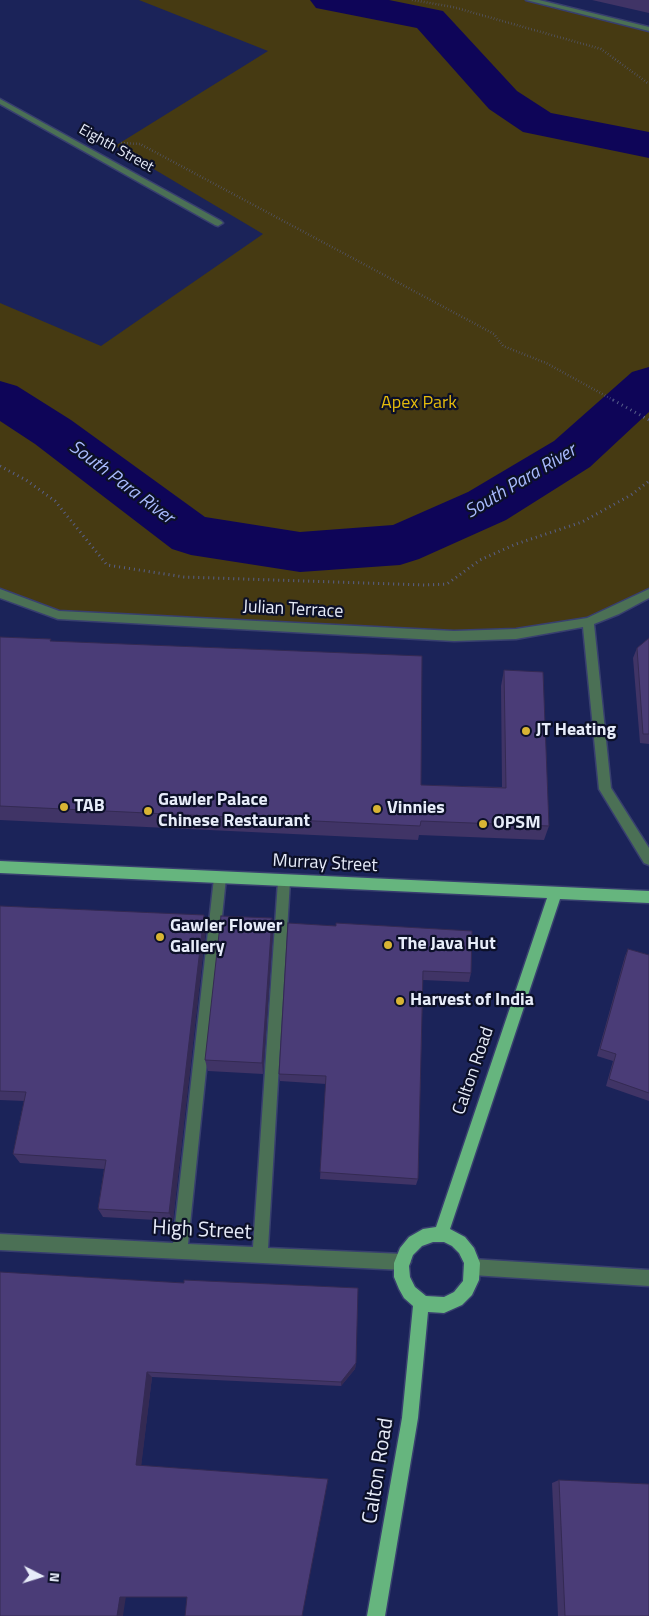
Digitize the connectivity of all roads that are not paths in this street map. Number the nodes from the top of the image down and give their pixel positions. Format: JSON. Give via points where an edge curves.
{"nodes":[{"id":1,"x":530,"y":0,"type":"edge"},
{"id":2,"x":649,"y":29,"type":"edge"},
{"id":3,"x":0,"y":101,"type":"edge"},
{"id":4,"x":218,"y":223,"type":"dead end"},
{"id":5,"x":0,"y":593,"type":"edge"},
{"id":6,"x":649,"y":593,"type":"edge"},
{"id":7,"x":588,"y":622,"type":"junction"},
{"id":8,"x":649,"y":859,"type":"edge"},
{"id":9,"x":0,"y":867,"type":"edge"},
{"id":10,"x":220,"y":878,"type":"junction"},
{"id":11,"x":284,"y":881,"type":"junction"},
{"id":12,"x":555,"y":894,"type":"junction"},
{"id":13,"x":649,"y":897,"type":"edge"},
{"id":14,"x":441,"y":1233,"type":"junction"},
{"id":15,"x":0,"y":1242,"type":"edge"},
{"id":16,"x":180,"y":1250,"type":"junction"},
{"id":17,"x":260,"y":1255,"type":"junction"},
{"id":18,"x":402,"y":1262,"type":"junction"},
{"id":19,"x":472,"y":1267,"type":"junction"},
{"id":20,"x":649,"y":1278,"type":"edge"},
{"id":21,"x":421,"y":1302,"type":"junction"},
{"id":22,"x":376,"y":1616,"type":"edge"}],
"edges":[{"from":1,"to":2,"type":"street"},
{"from":3,"to":4,"type":"street","name":"Eighth Street"},
{"from":5,"to":7,"type":"street","name":"Julian Terrace","via":[[58,615],[454,636],[516,634]]},
{"from":6,"to":7,"type":"street","name":"Julian Terrace"},
{"from":7,"to":8,"type":"street","via":[[605,788]]},
{"from":9,"to":10,"type":"main road","name":"Murray Street"},
{"from":10,"to":11,"type":"main road","name":"Murray Street"},
{"from":10,"to":16,"type":"street"},
{"from":11,"to":12,"type":"main road","name":"Murray Street"},
{"from":11,"to":17,"type":"street"},
{"from":12,"to":13,"type":"main road","name":"Murray Street"},
{"from":12,"to":14,"type":"main road","name":"Calton Road"},
{"from":14,"to":18,"type":"main road","via":[[420,1237],[412,1243]]},
{"from":14,"to":19,"type":"main road","via":[[462,1244]]},
{"from":15,"to":16,"type":"street","name":"High Street"},
{"from":16,"to":17,"type":"street","name":"High Street"},
{"from":17,"to":18,"type":"street","name":"High Street"},
{"from":18,"to":21,"type":"main road","via":[[406,1285]]},
{"from":19,"to":20,"type":"street"},
{"from":19,"to":21,"type":"main road","via":[[472,1278],[462,1298],[442,1306]]},
{"from":21,"to":22,"type":"main road","name":"Calton Road","via":[[410,1418]]}]}
